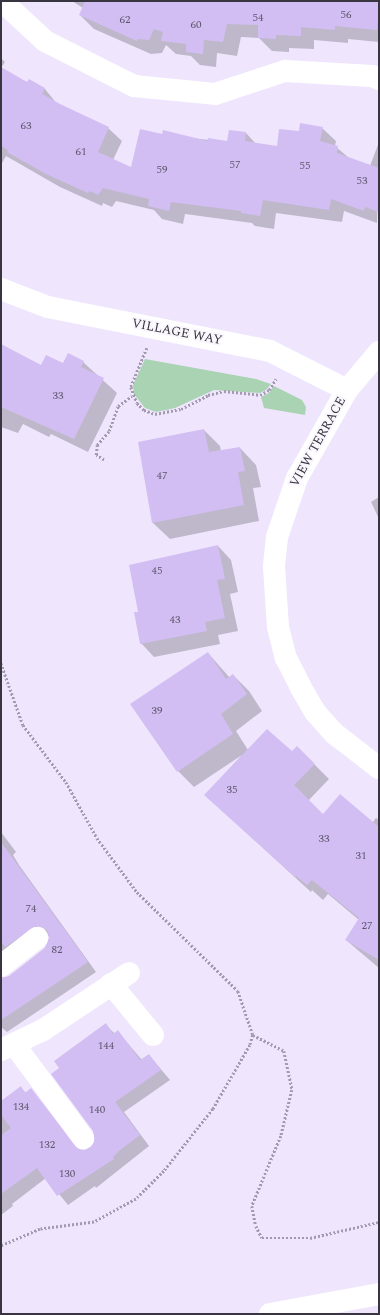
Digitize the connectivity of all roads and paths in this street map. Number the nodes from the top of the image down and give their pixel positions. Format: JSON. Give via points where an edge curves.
{"nodes":[{"id":1,"x":2,"y":1,"type":"edge"},
{"id":2,"x":379,"y":80,"type":"edge"},
{"id":3,"x":1,"y":289,"type":"edge"},
{"id":4,"x":153,"y":328,"type":"junction"},
{"id":5,"x":379,"y":352,"type":"edge"},
{"id":6,"x":285,"y":358,"type":"junction"},
{"id":7,"x":347,"y":390,"type":"junction"},
{"id":8,"x":132,"y":396,"type":"junction"},
{"id":9,"x":104,"y":460,"type":"dead end"},
{"id":10,"x":379,"y":768,"type":"edge"},
{"id":11,"x":37,"y":938,"type":"dead end"},
{"id":12,"x":1,"y":966,"type":"edge"},
{"id":13,"x":154,"y":1035,"type":"dead end"},
{"id":14,"x":253,"y":1035,"type":"dead end"},
{"id":15,"x":7,"y":1047,"type":"edge"},
{"id":16,"x":83,"y":1138,"type":"dead end"},
{"id":17,"x":379,"y":1222,"type":"edge"},
{"id":18,"x":379,"y":1294,"type":"edge"},
{"id":19,"x":270,"y":1314,"type":"edge"}],
"edges":[{"from":1,"to":2,"type":"main road","via":[[46,41],[134,86],[215,94],[285,71],[372,76]]},
{"from":3,"to":4,"type":"main road","name":"VILLAGE WAY","via":[[48,307]]},
{"from":4,"to":6,"type":"main road","name":"VILLAGE WAY","via":[[270,351]]},
{"from":4,"to":8,"type":"path","via":[[144,358],[131,387]]},
{"from":5,"to":7,"type":"main road","name":"VIEW TERRACE"},
{"from":6,"to":7,"type":"main road","name":"VILLAGE WAY"},
{"from":6,"to":8,"type":"path","via":[[274,383],[260,395],[224,391],[208,394],[181,409],[155,414],[144,410]]},
{"from":7,"to":10,"type":"main road","name":"VIEW TERRACE","via":[[309,454],[286,505],[275,552],[274,598],[286,658],[314,712],[335,734]]},
{"from":8,"to":9,"type":"path","via":[[118,406],[109,431],[97,445],[96,455]]},
{"from":11,"to":12,"type":"main road"},
{"from":13,"to":15,"type":"main road","via":[[120,978],[44,1030]]},
{"from":14,"to":17,"type":"path","via":[[284,1051],[292,1090],[281,1136],[252,1206],[256,1226],[262,1238],[310,1238]]},
{"from":15,"to":16,"type":"main road"},
{"from":18,"to":19,"type":"main road"}]}
